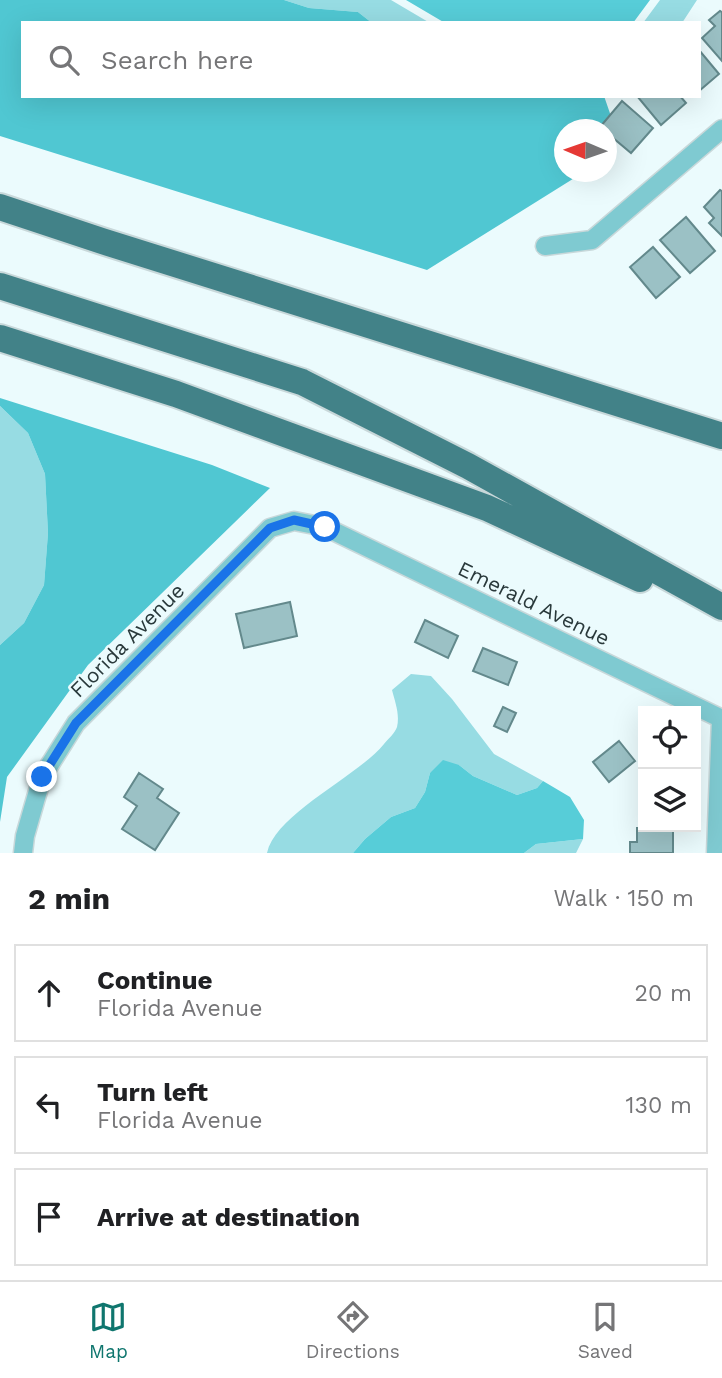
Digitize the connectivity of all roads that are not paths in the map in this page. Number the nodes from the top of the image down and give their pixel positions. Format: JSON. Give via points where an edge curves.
{"nodes":[{"id":1,"x":722,"y":129,"type":"edge"},
{"id":2,"x":0,"y":207,"type":"edge"},
{"id":3,"x":545,"y":246,"type":"dead end"},
{"id":4,"x":0,"y":286,"type":"edge"},
{"id":5,"x":0,"y":338,"type":"edge"},
{"id":6,"x":722,"y":436,"type":"edge"},
{"id":7,"x":325,"y":527,"type":"joint"},
{"id":8,"x":722,"y":607,"type":"edge"},
{"id":9,"x":722,"y":618,"type":"edge"},
{"id":10,"x":722,"y":719,"type":"edge"},
{"id":11,"x":23,"y":853,"type":"edge"},
{"id":12,"x":716,"y":853,"type":"edge"}],
"edges":[{"from":1,"to":3,"type":"street","via":[[592,240]]},
{"from":2,"to":6,"type":"highway"},
{"from":4,"to":8,"type":"highway","via":[[302,382],[468,466]]},
{"from":5,"to":9,"type":"highway","via":[[176,394],[487,508]]},
{"from":7,"to":10,"type":"street","name":"Emerald Avenue"},
{"from":7,"to":11,"type":"street","name":"Florida Avenue","via":[[294,520],[270,528],[76,723],[42,777]]},
{"from":10,"to":12,"type":"street"}]}
